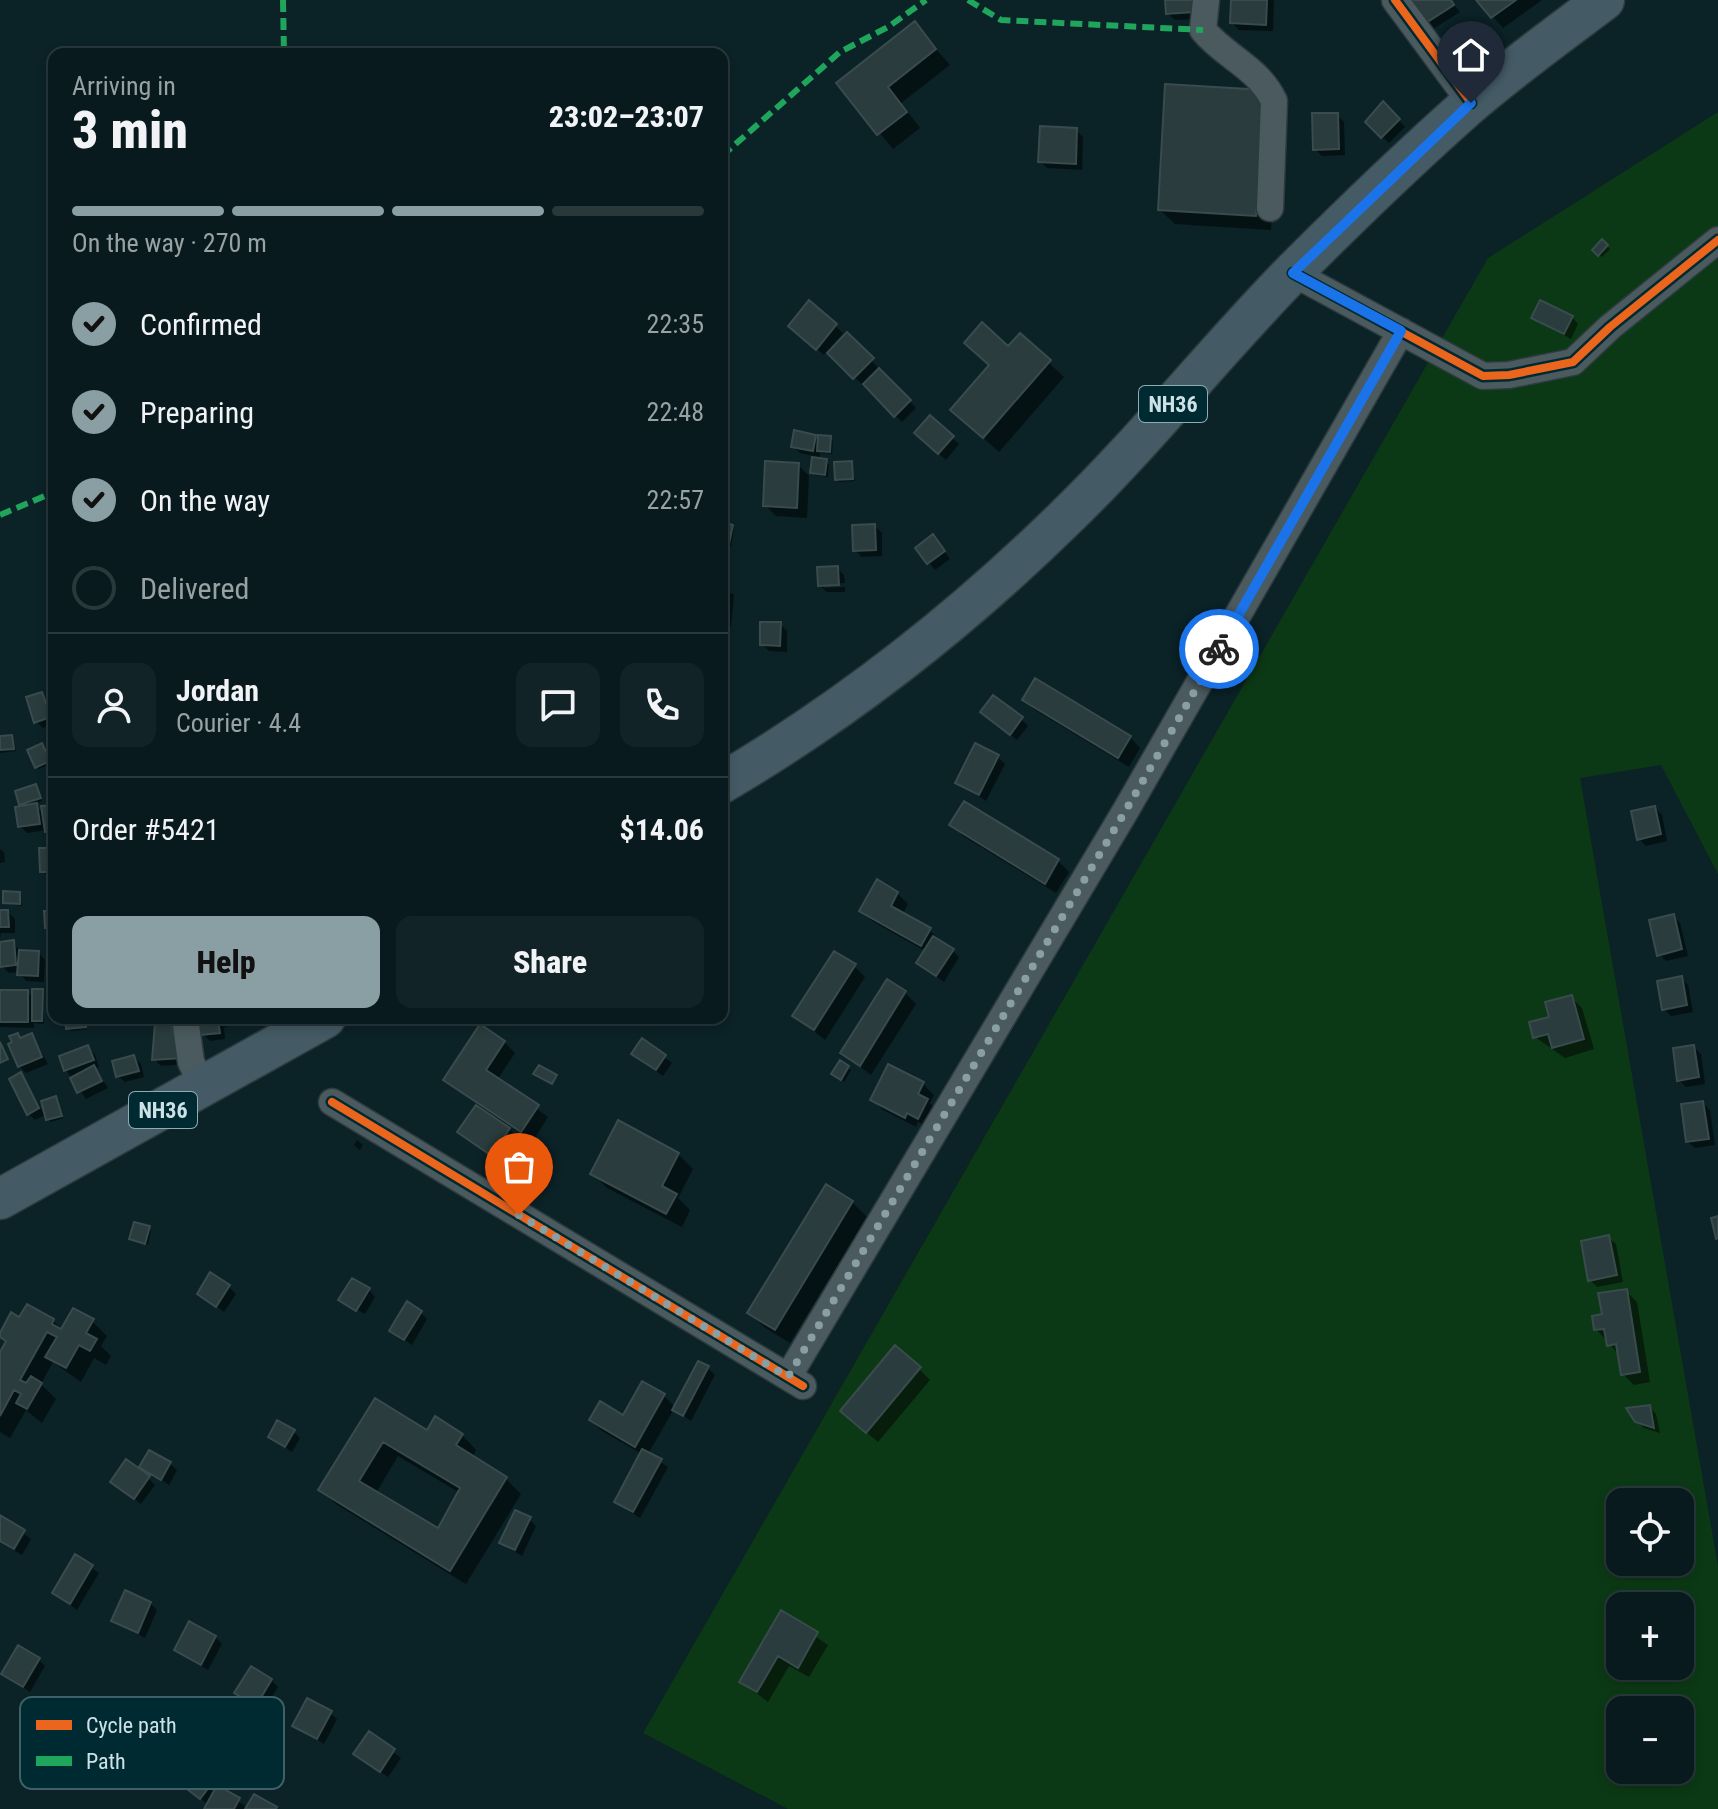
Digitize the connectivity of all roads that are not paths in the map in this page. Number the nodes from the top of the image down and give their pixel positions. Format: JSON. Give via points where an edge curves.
{"nodes":[{"id":1,"x":1206,"y":0,"type":"edge"},
{"id":2,"x":1395,"y":0,"type":"edge"},
{"id":3,"x":1604,"y":0,"type":"edge"},
{"id":4,"x":1471,"y":103,"type":"junction"},
{"id":5,"x":1270,"y":208,"type":"dead end"},
{"id":6,"x":1718,"y":240,"type":"edge"},
{"id":7,"x":1293,"y":273,"type":"junction"},
{"id":8,"x":1401,"y":331,"type":"junction"},
{"id":9,"x":728,"y":779,"type":"edge"},
{"id":10,"x":186,"y":1024,"type":"edge"},
{"id":11,"x":315,"y":1024,"type":"edge"},
{"id":12,"x":204,"y":1088,"type":"junction"},
{"id":13,"x":332,"y":1102,"type":"dead end"},
{"id":14,"x":0,"y":1199,"type":"edge"}],
"edges":[{"from":1,"to":5,"type":"street","via":[[1203,30],[1253,71],[1274,101]]},
{"from":2,"to":4,"type":"street"},
{"from":3,"to":4,"type":"highway","number":"NH36"},
{"from":4,"to":7,"type":"highway","number":"NH36"},
{"from":6,"to":8,"type":"street","via":[[1573,362],[1483,376]]},
{"from":7,"to":8,"type":"street"},
{"from":7,"to":9,"type":"highway","number":"NH36","via":[[1066,518],[978,597],[855,696]]},
{"from":8,"to":13,"type":"street","via":[[795,1381]]},
{"from":10,"to":12,"type":"street","via":[[191,1062]]},
{"from":11,"to":12,"type":"highway","number":"NH36"},
{"from":12,"to":14,"type":"highway","number":"NH36"}]}
